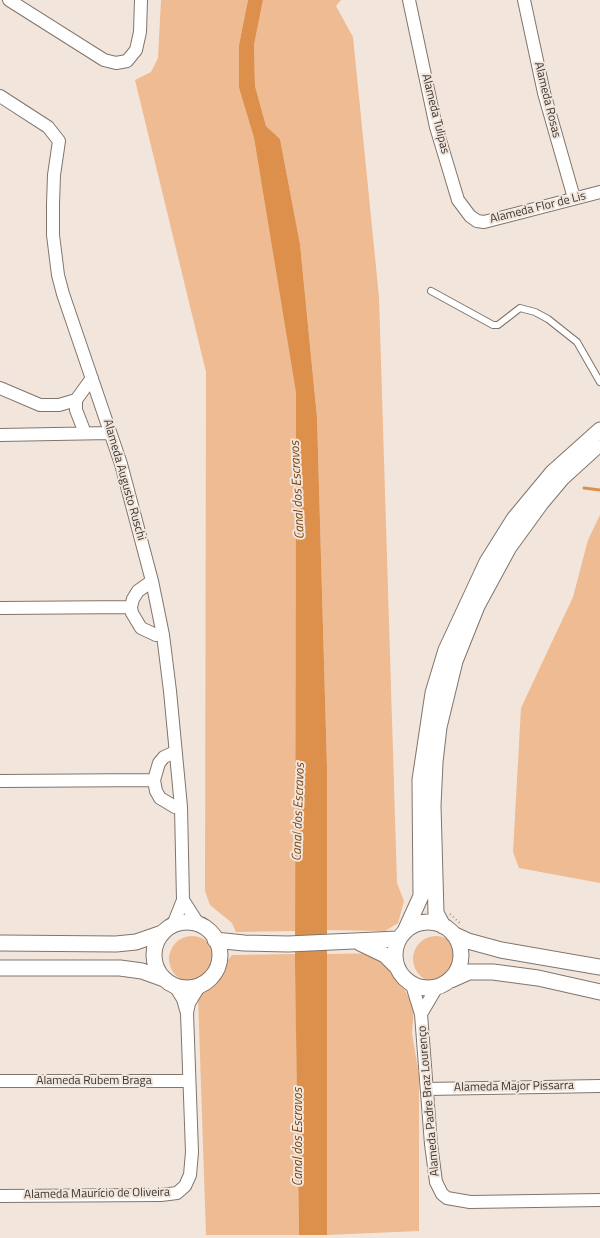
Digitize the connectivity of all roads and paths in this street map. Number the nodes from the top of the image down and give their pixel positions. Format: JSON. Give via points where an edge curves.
{"nodes":[{"id":1,"x":9,"y":0,"type":"edge"},
{"id":2,"x":25,"y":0,"type":"edge"},
{"id":3,"x":141,"y":0,"type":"edge"},
{"id":4,"x":409,"y":0,"type":"edge"},
{"id":5,"x":524,"y":0,"type":"edge"},
{"id":6,"x":30,"y":14,"type":"junction"},
{"id":7,"x":0,"y":96,"type":"edge"},
{"id":8,"x":600,"y":192,"type":"edge"},
{"id":9,"x":574,"y":198,"type":"junction"},
{"id":10,"x":476,"y":221,"type":"joint"},
{"id":11,"x":431,"y":291,"type":"dead end"},
{"id":12,"x":92,"y":378,"type":"junction"},
{"id":13,"x":600,"y":382,"type":"edge"},
{"id":14,"x":0,"y":388,"type":"edge"},
{"id":15,"x":76,"y":400,"type":"junction"},
{"id":16,"x":600,"y":430,"type":"edge"},
{"id":17,"x":85,"y":433,"type":"junction"},
{"id":18,"x":110,"y":433,"type":"junction"},
{"id":19,"x":0,"y":435,"type":"edge"},
{"id":20,"x":600,"y":444,"type":"edge"},
{"id":21,"x":152,"y":581,"type":"junction"},
{"id":22,"x":131,"y":607,"type":"junction"},
{"id":23,"x":0,"y":608,"type":"edge"},
{"id":24,"x":163,"y":635,"type":"junction"},
{"id":25,"x":175,"y":752,"type":"junction"},
{"id":26,"x":154,"y":780,"type":"junction"},
{"id":27,"x":0,"y":781,"type":"edge"},
{"id":28,"x":181,"y":807,"type":"junction"},
{"id":29,"x":183,"y":900,"type":"junction"},
{"id":30,"x":436,"y":912,"type":"junction"},
{"id":31,"x":199,"y":925,"type":"junction"},
{"id":32,"x":168,"y":929,"type":"junction"},
{"id":33,"x":453,"y":929,"type":"junction"},
{"id":34,"x":402,"y":934,"type":"junction"},
{"id":35,"x":357,"y":942,"type":"junction"},
{"id":36,"x":0,"y":943,"type":"edge"},
{"id":37,"x":217,"y":946,"type":"junction"},
{"id":38,"x":395,"y":965,"type":"junction"},
{"id":39,"x":600,"y":967,"type":"edge"},
{"id":40,"x":0,"y":968,"type":"edge"},
{"id":41,"x":169,"y":982,"type":"junction"},
{"id":42,"x":412,"y":985,"type":"junction"},
{"id":43,"x":443,"y":985,"type":"junction"},
{"id":44,"x":200,"y":986,"type":"junction"},
{"id":45,"x":600,"y":992,"type":"edge"},
{"id":46,"x":187,"y":1013,"type":"junction"},
{"id":47,"x":421,"y":1014,"type":"junction"},
{"id":48,"x":0,"y":1081,"type":"edge"},
{"id":49,"x":188,"y":1081,"type":"junction"},
{"id":50,"x":600,"y":1086,"type":"edge"},
{"id":51,"x":427,"y":1089,"type":"junction"},
{"id":52,"x":0,"y":1196,"type":"edge"},
{"id":53,"x":600,"y":1200,"type":"edge"}],
"edges":[{"from":1,"to":6,"type":"street"},
{"from":2,"to":6,"type":"street"},
{"from":3,"to":6,"type":"street","via":[[140,32],[136,50],[127,62],[104,60]]},
{"from":4,"to":10,"type":"street","name":"Alameda Tulipas","via":[[436,127],[456,193],[465,212]]},
{"from":5,"to":9,"type":"street","name":"Alameda Rosas","via":[[544,93]]},
{"from":7,"to":12,"type":"street","name":"Alameda Augusto Ruschi","via":[[48,127],[59,141],[53,204],[53,235],[58,275],[62,294]]},
{"from":8,"to":9,"type":"street","name":"Alameda Flor de Lis"},
{"from":9,"to":10,"type":"street","name":"Alameda Flor de Lis","via":[[492,220]]},
{"from":11,"to":13,"type":"lane","via":[[493,325],[498,325],[520,308],[541,315],[577,342]]},
{"from":12,"to":15,"type":"street"},
{"from":12,"to":18,"type":"street","name":"Alameda Augusto Ruschi"},
{"from":14,"to":15,"type":"street","via":[[40,405],[60,405]]},
{"from":15,"to":17,"type":"street","via":[[76,410]]},
{"from":16,"to":34,"type":"street","via":[[553,472],[514,519],[487,562],[446,650],[433,693],[420,780],[421,896]]},
{"from":17,"to":18,"type":"street"},
{"from":17,"to":19,"type":"street"},
{"from":18,"to":21,"type":"street","name":"Alameda Augusto Ruschi","via":[[122,464]]},
{"from":20,"to":30,"type":"street","via":[[562,478],[509,547],[477,606],[455,661],[443,709],[435,762],[433,806]]},
{"from":21,"to":22,"type":"street","via":[[138,590]]},
{"from":21,"to":24,"type":"street","name":"Alameda Augusto Ruschi"},
{"from":22,"to":23,"type":"street"},
{"from":22,"to":24,"type":"street","via":[[134,618],[141,628],[156,635]]},
{"from":24,"to":25,"type":"street","name":"Alameda Augusto Ruschi"},
{"from":25,"to":26,"type":"street","via":[[164,757],[159,763]]},
{"from":25,"to":28,"type":"street","name":"Alameda Augusto Ruschi"},
{"from":26,"to":27,"type":"street"},
{"from":26,"to":28,"type":"street","via":[[160,798],[175,807]]},
{"from":28,"to":29,"type":"street","name":"Alameda Augusto Ruschi"},
{"from":29,"to":31,"type":"street"},
{"from":29,"to":32,"type":"street","name":"Alameda Augusto Ruschi"},
{"from":30,"to":33,"type":"street"},
{"from":30,"to":33,"type":"path","via":[[452,914]]},
{"from":31,"to":32,"type":"street","via":[[186,922]]},
{"from":31,"to":37,"type":"street","via":[[208,931]]},
{"from":32,"to":36,"type":"street","via":[[136,942],[116,944]]},
{"from":32,"to":41,"type":"street","via":[[155,947],[154,962],[158,971]]},
{"from":33,"to":34,"type":"street","via":[[428,922],[413,925]]},
{"from":33,"to":39,"type":"street","via":[[473,942],[501,950]]},
{"from":33,"to":43,"type":"street","via":[[460,948],[460,963],[454,976]]},
{"from":34,"to":35,"type":"street"},
{"from":34,"to":38,"type":"street","via":[[395,948]]},
{"from":35,"to":37,"type":"street","via":[[244,943]]},
{"from":35,"to":38,"type":"street","via":[[381,953]]},
{"from":37,"to":44,"type":"street","via":[[219,962],[215,972]]},
{"from":38,"to":42,"type":"street","via":[[399,973]]},
{"from":40,"to":41,"type":"street","via":[[120,968],[142,971]]},
{"from":41,"to":44,"type":"street","via":[[183,988]]},
{"from":41,"to":46,"type":"street","name":"Alameda Maurício de Oliveira","via":[[183,1000]]},
{"from":42,"to":43,"type":"street","via":[[420,988]]},
{"from":42,"to":47,"type":"street","name":"Alameda Padre Braz Lourenço"},
{"from":43,"to":45,"type":"street","via":[[469,972],[492,972],[538,978]]},
{"from":43,"to":47,"type":"street","name":"Alameda Padre Braz Lourenço"},
{"from":44,"to":46,"type":"street","name":"Alameda Maurício de Oliveira","via":[[189,1003]]},
{"from":46,"to":49,"type":"street","name":"Alameda Maurício de Oliveira"},
{"from":47,"to":51,"type":"street","name":"Alameda Padre Braz Lourenço"},
{"from":48,"to":49,"type":"street","name":"Alameda Rubem Braga"},
{"from":49,"to":52,"type":"street","name":"Alameda Maurício de Oliveira","via":[[192,1152],[190,1175],[185,1186],[177,1193]]},
{"from":50,"to":51,"type":"street","name":"Alameda Major Pissarra"},
{"from":51,"to":53,"type":"street","name":"Alameda Padre Braz Lourenço","via":[[436,1182],[447,1198],[470,1202]]}]}
